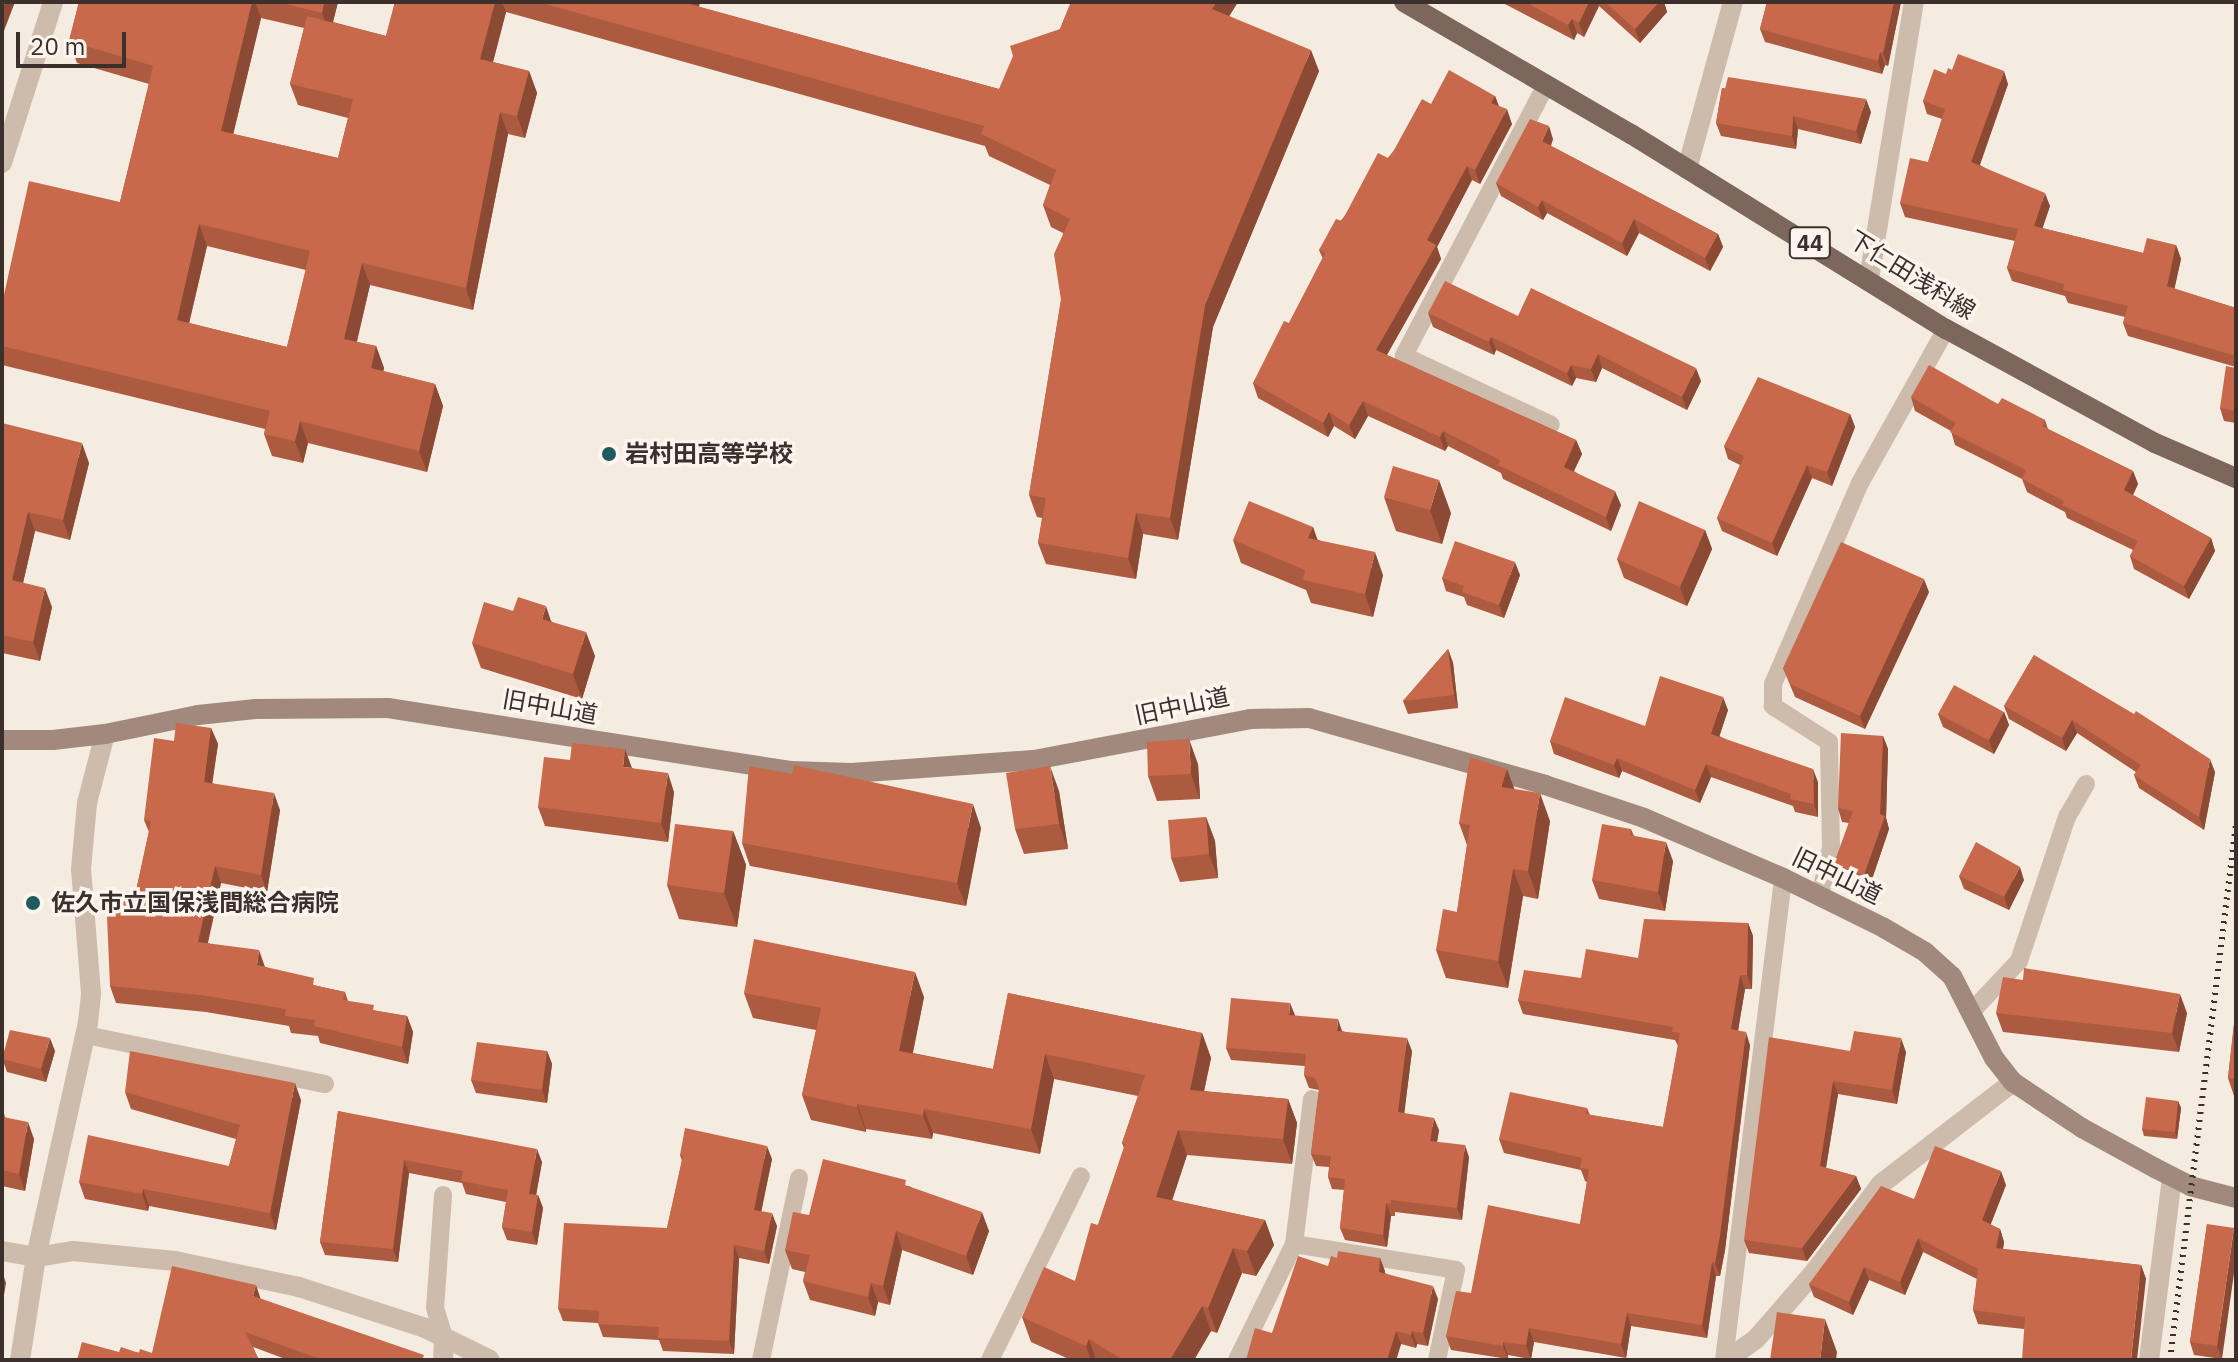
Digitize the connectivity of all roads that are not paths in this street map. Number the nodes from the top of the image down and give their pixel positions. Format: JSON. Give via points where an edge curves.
{"nodes":[{"id":1,"x":53,"y":2,"type":"edge"},
{"id":2,"x":1404,"y":2,"type":"edge"},
{"id":3,"x":1914,"y":2,"type":"edge"},
{"id":4,"x":1729,"y":4,"type":"edge"},
{"id":5,"x":1546,"y":85,"type":"junction"},
{"id":6,"x":2,"y":163,"type":"edge"},
{"id":7,"x":1687,"y":169,"type":"junction"},
{"id":8,"x":1869,"y":279,"type":"junction"},
{"id":9,"x":1946,"y":329,"type":"junction"},
{"id":10,"x":1551,"y":425,"type":"edge"},
{"id":11,"x":2236,"y":478,"type":"edge"},
{"id":12,"x":105,"y":734,"type":"junction"},
{"id":13,"x":2,"y":740,"type":"edge"},
{"id":14,"x":2086,"y":784,"type":"dead end"},
{"id":15,"x":1783,"y":878,"type":"junction"},
{"id":16,"x":1820,"y":896,"type":"junction"},
{"id":17,"x":1973,"y":1010,"type":"junction"},
{"id":18,"x":86,"y":1035,"type":"junction"},
{"id":19,"x":2013,"y":1082,"type":"junction"},
{"id":20,"x":325,"y":1084,"type":"dead end"},
{"id":21,"x":1312,"y":1099,"type":"dead end"},
{"id":22,"x":1081,"y":1176,"type":"dead end"},
{"id":23,"x":2172,"y":1177,"type":"junction"},
{"id":24,"x":799,"y":1178,"type":"dead end"},
{"id":25,"x":443,"y":1195,"type":"dead end"},
{"id":26,"x":2236,"y":1198,"type":"edge"},
{"id":27,"x":1294,"y":1244,"type":"junction"},
{"id":28,"x":2,"y":1251,"type":"edge"},
{"id":29,"x":36,"y":1257,"type":"junction"},
{"id":30,"x":444,"y":1338,"type":"junction"},
{"id":31,"x":20,"y":1360,"type":"edge"},
{"id":32,"x":443,"y":1360,"type":"edge"},
{"id":33,"x":490,"y":1360,"type":"edge"},
{"id":34,"x":761,"y":1360,"type":"edge"},
{"id":35,"x":990,"y":1360,"type":"edge"},
{"id":36,"x":1237,"y":1360,"type":"edge"},
{"id":37,"x":1437,"y":1360,"type":"edge"},
{"id":38,"x":1725,"y":1360,"type":"edge"},
{"id":39,"x":2149,"y":1360,"type":"edge"}],
"edges":[{"from":1,"to":6,"type":"street"},
{"from":2,"to":5,"type":"main road","name":"下仁田浅科線","number":"44"},
{"from":3,"to":8,"type":"street"},
{"from":4,"to":7,"type":"street"},
{"from":5,"to":7,"type":"main road","name":"下仁田浅科線","number":"44"},
{"from":5,"to":10,"type":"lane","via":[[1404,356]]},
{"from":7,"to":8,"type":"main road","name":"下仁田浅科線","number":"44"},
{"from":8,"to":9,"type":"main road","name":"下仁田浅科線","number":"44"},
{"from":9,"to":11,"type":"main road","name":"下仁田浅科線","number":"44","via":[[2142,436]]},
{"from":9,"to":16,"type":"lane","via":[[1860,483],[1773,684],[1773,706],[1829,742],[1831,848]]},
{"from":12,"to":13,"type":"main road","name":"旧中山道"},
{"from":12,"to":15,"type":"main road","name":"旧中山道","via":[[256,709],[388,708],[790,771],[852,773],[1034,760],[1250,719],[1309,718],[1559,789],[1644,818]]},
{"from":12,"to":18,"type":"street","via":[[87,803],[81,869],[91,993]]},
{"from":14,"to":17,"type":"lane","via":[[2067,817],[2019,961]]},
{"from":15,"to":16,"type":"main road","name":"旧中山道"},
{"from":15,"to":38,"type":"lane"},
{"from":16,"to":17,"type":"main road","name":"旧中山道","via":[[1925,952],[1952,976]]},
{"from":17,"to":19,"type":"main road","name":"旧中山道","via":[[1994,1058]]},
{"from":18,"to":20,"type":"lane"},
{"from":18,"to":29,"type":"street"},
{"from":19,"to":23,"type":"main road","name":"旧中山道","via":[[2082,1128]]},
{"from":19,"to":38,"type":"street","via":[[1881,1184],[1766,1328]]},
{"from":21,"to":27,"type":"lane"},
{"from":22,"to":35,"type":"lane"},
{"from":23,"to":26,"type":"main road","name":"旧中山道"},
{"from":23,"to":39,"type":"street"},
{"from":24,"to":34,"type":"lane"},
{"from":25,"to":30,"type":"lane","via":[[435,1308]]},
{"from":27,"to":36,"type":"lane"},
{"from":27,"to":37,"type":"lane","via":[[1456,1270]]},
{"from":28,"to":29,"type":"street"},
{"from":29,"to":30,"type":"street","via":[[73,1251],[175,1261],[299,1287]]},
{"from":29,"to":31,"type":"street"},
{"from":30,"to":32,"type":"street"},
{"from":30,"to":33,"type":"street"}]}
